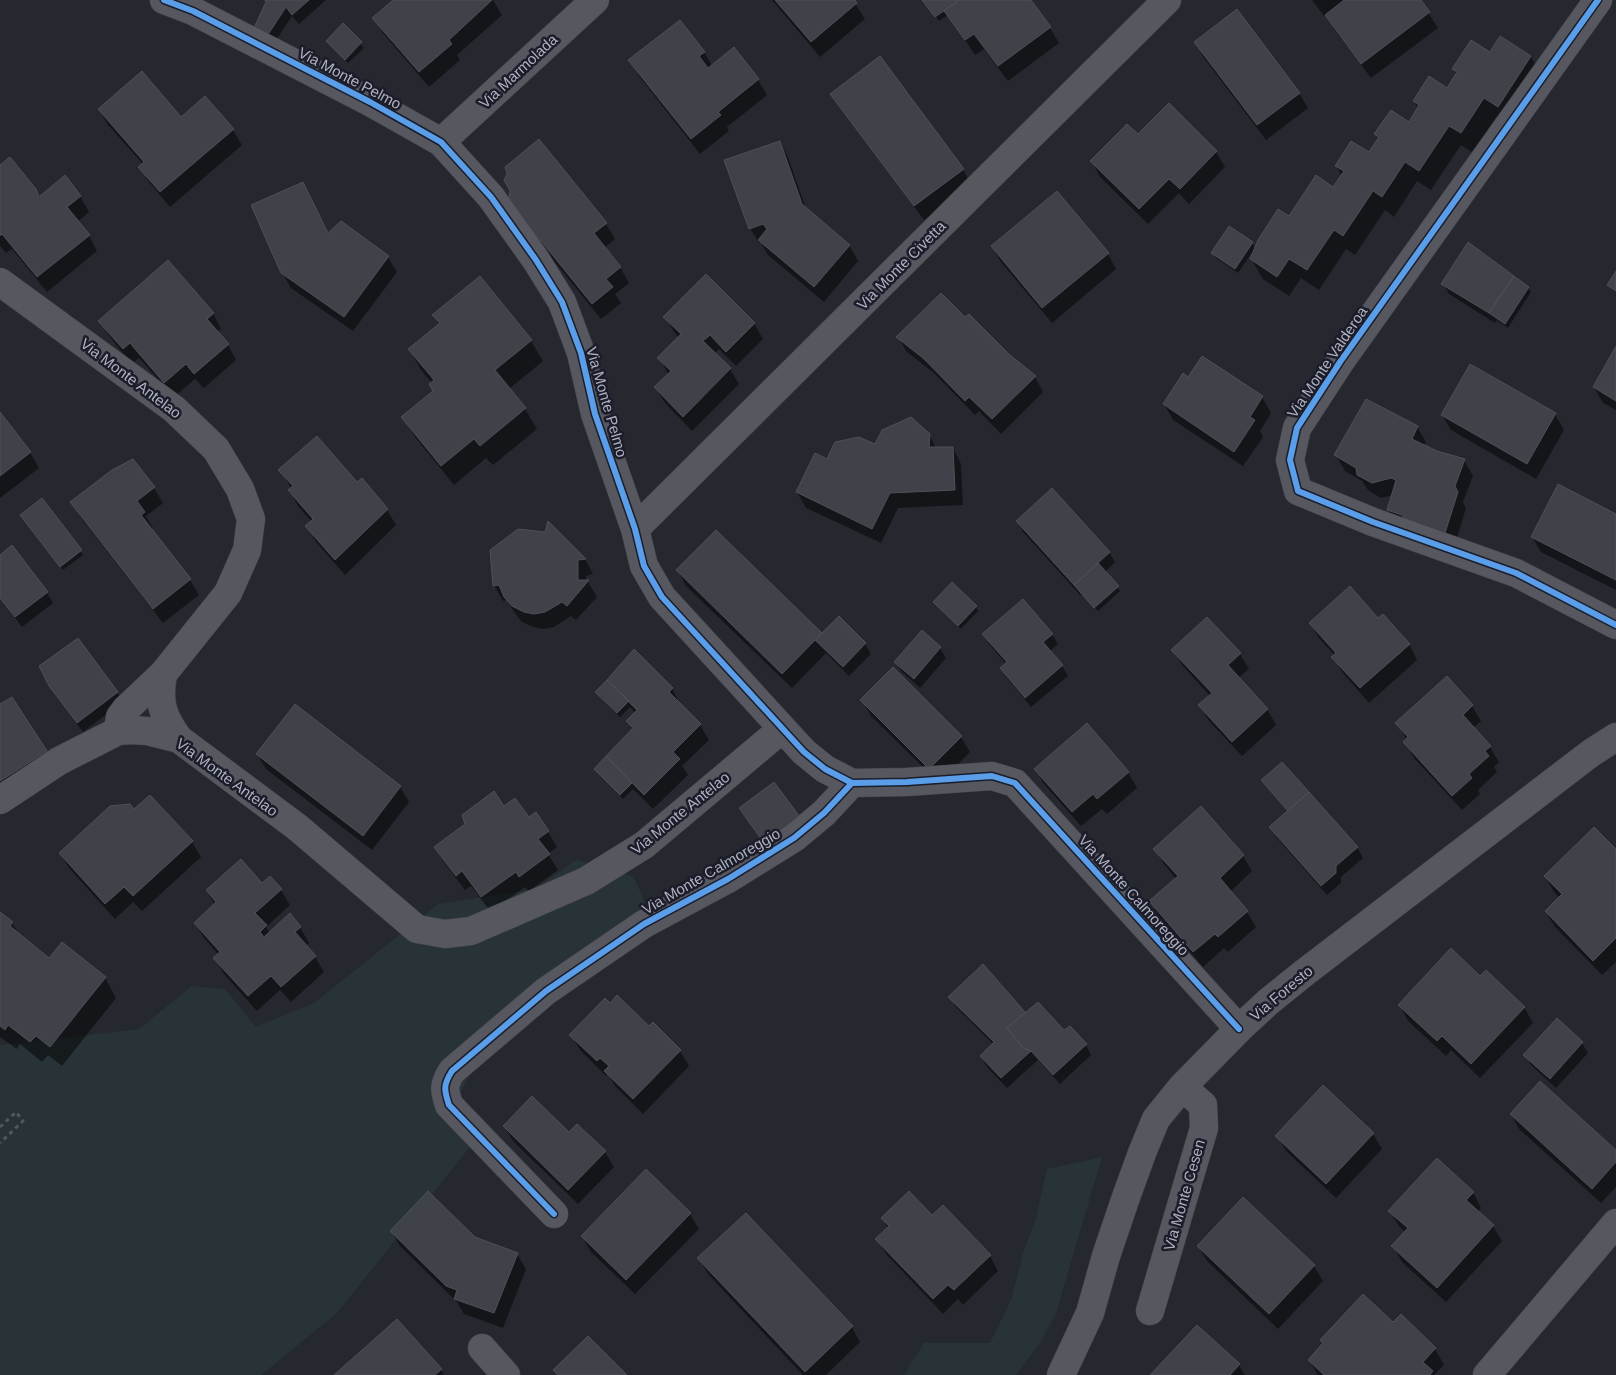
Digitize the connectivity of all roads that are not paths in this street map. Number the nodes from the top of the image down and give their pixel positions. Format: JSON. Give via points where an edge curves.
{"nodes":[{"id":1,"x":164,"y":0,"type":"edge"},
{"id":2,"x":595,"y":0,"type":"edge"},
{"id":3,"x":1167,"y":0,"type":"edge"},
{"id":4,"x":1598,"y":0,"type":"edge"},
{"id":5,"x":1607,"y":0,"type":"edge"},
{"id":6,"x":1616,"y":8,"type":"edge"},
{"id":7,"x":441,"y":142,"type":"junction"},
{"id":8,"x":0,"y":282,"type":"edge"},
{"id":9,"x":635,"y":529,"type":"junction"},
{"id":10,"x":1616,"y":625,"type":"edge"},
{"id":11,"x":163,"y":674,"type":"junction"},
{"id":12,"x":782,"y":730,"type":"junction"},
{"id":13,"x":118,"y":731,"type":"junction"},
{"id":14,"x":1616,"y":737,"type":"edge"},
{"id":15,"x":179,"y":739,"type":"junction"},
{"id":16,"x":852,"y":783,"type":"junction"},
{"id":17,"x":0,"y":800,"type":"edge"},
{"id":18,"x":1239,"y":1029,"type":"junction"},
{"id":19,"x":1182,"y":1087,"type":"junction"},
{"id":20,"x":554,"y":1214,"type":"dead end"},
{"id":21,"x":1616,"y":1223,"type":"edge"},
{"id":22,"x":1150,"y":1312,"type":"dead end"},
{"id":23,"x":482,"y":1348,"type":"dead end"},
{"id":24,"x":506,"y":1375,"type":"edge"},
{"id":25,"x":1061,"y":1375,"type":"edge"},
{"id":26,"x":1487,"y":1375,"type":"edge"}],
"edges":[{"from":1,"to":7,"type":"street","name":"Via Monte Pelmo","via":[[370,102]]},
{"from":2,"to":7,"type":"street","name":"Via Marmolada"},
{"from":3,"to":9,"type":"street","name":"Via Monte Civetta"},
{"from":4,"to":10,"type":"street","name":"Via Monte Valderoa","via":[[1340,362],[1297,428],[1290,460],[1298,491],[1373,522],[1516,572]]},
{"from":5,"to":6,"type":"street"},
{"from":7,"to":9,"type":"street","name":"Via Monte Pelmo","via":[[491,197],[562,302],[580,353],[595,414]]},
{"from":8,"to":11,"type":"street","name":"Via Monte Antelao","via":[[174,409],[216,449],[240,489],[251,519],[247,550],[228,593]]},
{"from":9,"to":12,"type":"street","name":"Via Monte Pelmo","via":[[644,566],[662,597]]},
{"from":11,"to":13,"type":"street","name":"Via Monte Antelao","via":[[126,708],[120,717]]},
{"from":11,"to":15,"type":"street","via":[[161,708]]},
{"from":12,"to":15,"type":"street","name":"Via Monte Antelao","via":[[644,845],[586,880],[471,930],[445,934],[417,929],[297,827]]},
{"from":12,"to":16,"type":"street","name":"Via Monte Pelmo","via":[[825,769]]},
{"from":13,"to":15,"type":"street","name":"Via Monte Antelao","via":[[147,731]]},
{"from":13,"to":17,"type":"street","via":[[58,761]]},
{"from":14,"to":18,"type":"street","name":"Via Foresto","via":[[1352,934]]},
{"from":16,"to":18,"type":"street","name":"Via Monte Calmoreggio","via":[[992,776],[1015,783]]},
{"from":16,"to":20,"type":"street","name":"Via Monte Calmoreggio","via":[[824,813],[794,838],[728,879],[644,924],[546,991],[452,1071],[446,1080],[445,1091],[449,1104]]},
{"from":18,"to":19,"type":"street","name":"Via Foresto"},
{"from":19,"to":22,"type":"street","name":"Via Monte Cesen","via":[[1203,1105],[1204,1128]]},
{"from":19,"to":25,"type":"street","name":"Via Foresto","via":[[1156,1119],[1106,1256],[1090,1312]]},
{"from":21,"to":26,"type":"street"},
{"from":23,"to":24,"type":"street"}]}
